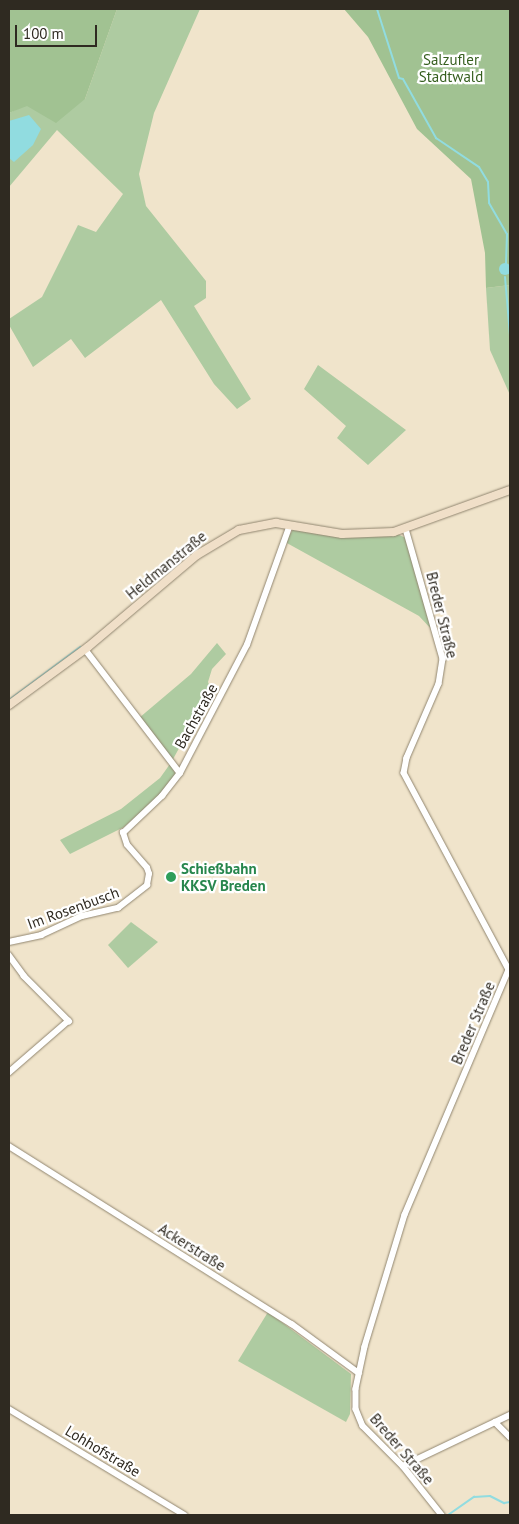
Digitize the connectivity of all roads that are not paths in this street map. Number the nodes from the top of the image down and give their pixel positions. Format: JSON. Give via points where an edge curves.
{"nodes":[{"id":1,"x":510,"y":490,"type":"edge"},
{"id":2,"x":290,"y":525,"type":"junction"},
{"id":3,"x":406,"y":529,"type":"junction"},
{"id":4,"x":85,"y":649,"type":"junction"},
{"id":5,"x":9,"y":706,"type":"edge"},
{"id":6,"x":180,"y":773,"type":"junction"},
{"id":7,"x":9,"y":942,"type":"edge"},
{"id":8,"x":9,"y":955,"type":"edge"},
{"id":9,"x":509,"y":969,"type":"edge"},
{"id":10,"x":9,"y":1073,"type":"edge"},
{"id":11,"x":9,"y":1146,"type":"edge"},
{"id":12,"x":359,"y":1373,"type":"junction"},
{"id":13,"x":9,"y":1408,"type":"edge"},
{"id":14,"x":510,"y":1415,"type":"edge"},
{"id":15,"x":496,"y":1422,"type":"junction"},
{"id":16,"x":510,"y":1437,"type":"edge"},
{"id":17,"x":403,"y":1466,"type":"junction"},
{"id":18,"x":185,"y":1515,"type":"edge"},
{"id":19,"x":442,"y":1515,"type":"edge"}],
"edges":[{"from":1,"to":3,"type":"main road","name":"Heldmanstraße"},
{"from":2,"to":3,"type":"main road","name":"Heldmanstraße","via":[[370,535]]},
{"from":2,"to":4,"type":"main road","name":"Heldmanstraße","via":[[250,526],[211,545]]},
{"from":2,"to":6,"type":"street","name":"Bachstraße","via":[[247,645]]},
{"from":3,"to":9,"type":"street","name":"Breder Straße","via":[[443,659],[439,684],[407,758],[404,773]]},
{"from":4,"to":5,"type":"main road","name":"Heldmanstraße"},
{"from":4,"to":6,"type":"street","name":"Bachstraße"},
{"from":6,"to":7,"type":"street","name":"Im Rosenbusch","via":[[162,796],[123,834],[126,845],[149,874],[147,885],[138,894],[118,908],[82,916],[41,935]]},
{"from":8,"to":10,"type":"street","via":[[24,976],[69,1021]]},
{"from":9,"to":12,"type":"street","name":"Breder Straße","via":[[406,1215]]},
{"from":11,"to":12,"type":"street","name":"Ackerstraße","via":[[292,1324]]},
{"from":12,"to":17,"type":"street","name":"Breder Straße","via":[[358,1418]]},
{"from":13,"to":18,"type":"street","name":"Lohhofstraße"},
{"from":14,"to":15,"type":"street"},
{"from":15,"to":16,"type":"street"},
{"from":15,"to":17,"type":"street"},
{"from":17,"to":19,"type":"street","name":"Breder Straße"}]}
